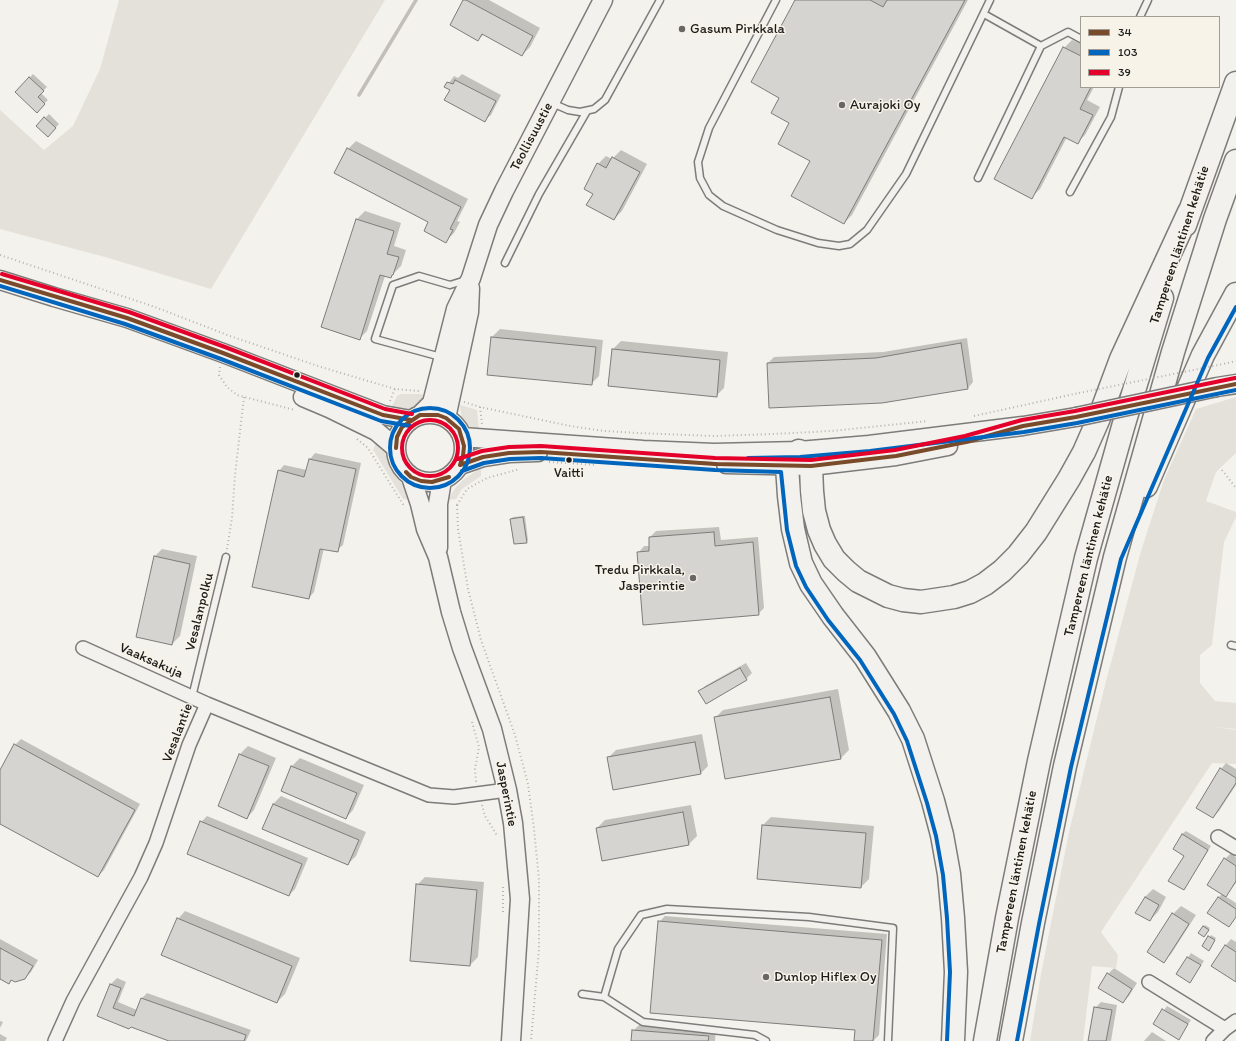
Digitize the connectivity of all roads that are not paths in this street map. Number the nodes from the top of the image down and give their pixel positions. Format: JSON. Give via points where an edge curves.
{"nodes":[{"id":1,"x":604,"y":0,"type":"edge"},
{"id":2,"x":660,"y":0,"type":"edge"},
{"id":3,"x":776,"y":0,"type":"edge"},
{"id":4,"x":990,"y":0,"type":"edge"},
{"id":5,"x":1148,"y":0,"type":"edge"},
{"id":6,"x":984,"y":14,"type":"junction"},
{"id":7,"x":1140,"y":16,"type":"edge"},
{"id":8,"x":1080,"y":38,"type":"edge"},
{"id":9,"x":1041,"y":46,"type":"junction"},
{"id":10,"x":1236,"y":83,"type":"edge"},
{"id":11,"x":1119,"y":88,"type":"edge"},
{"id":12,"x":550,"y":102,"type":"junction"},
{"id":13,"x":587,"y":111,"type":"junction"},
{"id":14,"x":1236,"y":161,"type":"edge"},
{"id":15,"x":978,"y":178,"type":"dead end"},
{"id":16,"x":1070,"y":192,"type":"dead end"},
{"id":17,"x":1189,"y":212,"type":"junction"},
{"id":18,"x":505,"y":262,"type":"dead end"},
{"id":19,"x":471,"y":278,"type":"junction"},
{"id":20,"x":0,"y":280,"type":"edge"},
{"id":21,"x":1236,"y":294,"type":"edge"},
{"id":22,"x":444,"y":358,"type":"junction"},
{"id":23,"x":221,"y":359,"type":"junction"},
{"id":24,"x":1236,"y":384,"type":"edge"},
{"id":25,"x":442,"y":396,"type":"junction"},
{"id":26,"x":415,"y":417,"type":"junction"},
{"id":27,"x":446,"y":418,"type":"junction"},
{"id":28,"x":462,"y":437,"type":"junction"},
{"id":29,"x":396,"y":448,"type":"junction"},
{"id":30,"x":799,"y":461,"type":"junction"},
{"id":31,"x":460,"y":465,"type":"junction"},
{"id":32,"x":411,"y":477,"type":"junction"},
{"id":33,"x":442,"y":480,"type":"junction"},
{"id":34,"x":226,"y":556,"type":"road end"},
{"id":35,"x":438,"y":557,"type":"junction"},
{"id":36,"x":1115,"y":557,"type":"junction"},
{"id":37,"x":83,"y":648,"type":"dead end"},
{"id":38,"x":192,"y":696,"type":"junction"},
{"id":39,"x":207,"y":704,"type":"junction"},
{"id":40,"x":508,"y":790,"type":"junction"},
{"id":41,"x":1218,"y":837,"type":"dead end"},
{"id":42,"x":1236,"y":848,"type":"edge"},
{"id":43,"x":1150,"y":982,"type":"dead end"},
{"id":44,"x":582,"y":994,"type":"dead end"},
{"id":45,"x":604,"y":997,"type":"junction"},
{"id":46,"x":1236,"y":1021,"type":"edge"},
{"id":47,"x":1225,"y":1029,"type":"junction"},
{"id":48,"x":747,"y":1038,"type":"edge"},
{"id":49,"x":55,"y":1041,"type":"edge"},
{"id":50,"x":511,"y":1041,"type":"edge"},
{"id":51,"x":766,"y":1041,"type":"edge"},
{"id":52,"x":888,"y":1041,"type":"edge"},
{"id":53,"x":953,"y":1041,"type":"edge"},
{"id":54,"x":985,"y":1041,"type":"edge"},
{"id":55,"x":1011,"y":1041,"type":"edge"},
{"id":56,"x":1214,"y":1041,"type":"edge"}],
"edges":[{"from":1,"to":12,"type":"main road","name":"Teollisuustie"},
{"from":2,"to":13,"type":"lane","via":[[605,100]]},
{"from":3,"to":6,"type":"lane","via":[[709,128],[698,162],[700,178],[709,195],[723,206],[777,230],[818,243],[839,246],[850,244],[867,230],[906,174]]},
{"from":4,"to":6,"type":"lane"},
{"from":5,"to":7,"type":"lane"},
{"from":6,"to":9,"type":"lane"},
{"from":8,"to":9,"type":"lane","via":[[1068,32]]},
{"from":9,"to":15,"type":"lane"},
{"from":10,"to":17,"type":"highway","name":"Tampereen läntinen kehätie"},
{"from":11,"to":16,"type":"lane","via":[[1111,117]]},
{"from":12,"to":13,"type":"lane","via":[[568,110]]},
{"from":12,"to":19,"type":"main road","name":"Teollisuustie","via":[[488,226]]},
{"from":13,"to":18,"type":"lane","via":[[539,194]]},
{"from":14,"to":36,"type":"highway","name":"Tampereen läntinen kehätie","via":[[1173,352]]},
{"from":17,"to":30,"type":"highway","via":[[1121,359],[1084,452],[1036,532],[1018,555],[984,584],[954,598],[921,602],[888,596],[858,581],[834,559],[825,544],[814,511],[812,491]]},
{"from":17,"to":54,"type":"highway","name":"Tampereen läntinen kehätie","via":[[1146,348],[1086,558],[1037,768]]},
{"from":19,"to":22,"type":"main road","name":"Teollisuustie","via":[[456,309]]},
{"from":19,"to":22,"type":"lane","via":[[450,286],[419,276],[393,285],[390,292],[375,339]]},
{"from":19,"to":25,"type":"main road","name":"Teollisuustie","via":[[469,312]]},
{"from":20,"to":23,"type":"main road","via":[[54,297],[124,329]]},
{"from":21,"to":36,"type":"highway","via":[[1203,355]]},
{"from":22,"to":25,"type":"main road","name":"Teollisuustie"},
{"from":23,"to":26,"type":"main road","via":[[383,415]]},
{"from":23,"to":29,"type":"main road","via":[[376,431]]},
{"from":24,"to":30,"type":"main road","bridge":true,"via":[[1023,426],[966,442],[896,456]]},
{"from":25,"to":26,"type":"main road","name":"Teollisuustie"},
{"from":25,"to":27,"type":"main road","name":"Teollisuustie"},
{"from":26,"to":27,"type":"main road","via":[[434,414]]},
{"from":26,"to":29,"type":"main road","via":[[402,427],[397,437]]},
{"from":27,"to":28,"type":"main road","via":[[456,426]]},
{"from":28,"to":30,"type":"main road"},
{"from":28,"to":31,"type":"main road","via":[[464,446]]},
{"from":29,"to":32,"type":"main road","via":[[398,461]]},
{"from":30,"to":31,"type":"main road","via":[[715,464],[541,452],[483,457]]},
{"from":30,"to":53,"type":"highway","via":[[789,496],[793,530],[801,562],[833,616],[865,657],[899,711],[912,739],[933,801],[942,835],[952,918],[956,972]]},
{"from":31,"to":33,"type":"main road"},
{"from":32,"to":33,"type":"main road","via":[[421,481]]},
{"from":32,"to":35,"type":"main road","name":"Jasperintie","via":[[410,507],[426,529]]},
{"from":33,"to":35,"type":"main road","name":"Jasperintie","via":[[438,504]]},
{"from":34,"to":38,"type":"lane","name":"Vesalanpolku"},
{"from":35,"to":40,"type":"main road","name":"Jasperintie","via":[[450,612],[492,729]]},
{"from":36,"to":55,"type":"highway","name":"Tampereen läntinen kehätie","via":[[1065,766],[1032,923]]},
{"from":37,"to":38,"type":"street","name":"Vaaksakuja"},
{"from":38,"to":39,"type":"street","name":"Vaaksakuja"},
{"from":39,"to":40,"type":"street","name":"Vesalantie","via":[[429,795],[454,797]]},
{"from":39,"to":49,"type":"street","name":"Vesalantie","via":[[189,744],[156,843],[141,877],[73,1001]]},
{"from":40,"to":50,"type":"main road","name":"Jasperintie","via":[[520,899]]},
{"from":41,"to":42,"type":"street"},
{"from":43,"to":47,"type":"street"},
{"from":44,"to":45,"type":"lane"},
{"from":45,"to":48,"type":"lane","via":[[643,1022]]},
{"from":45,"to":52,"type":"lane","via":[[618,949],[641,915],[667,909],[809,918],[893,928]]},
{"from":46,"to":47,"type":"street"},
{"from":47,"to":56,"type":"street"},
{"from":48,"to":51,"type":"lane","via":[[755,1035]]}]}
